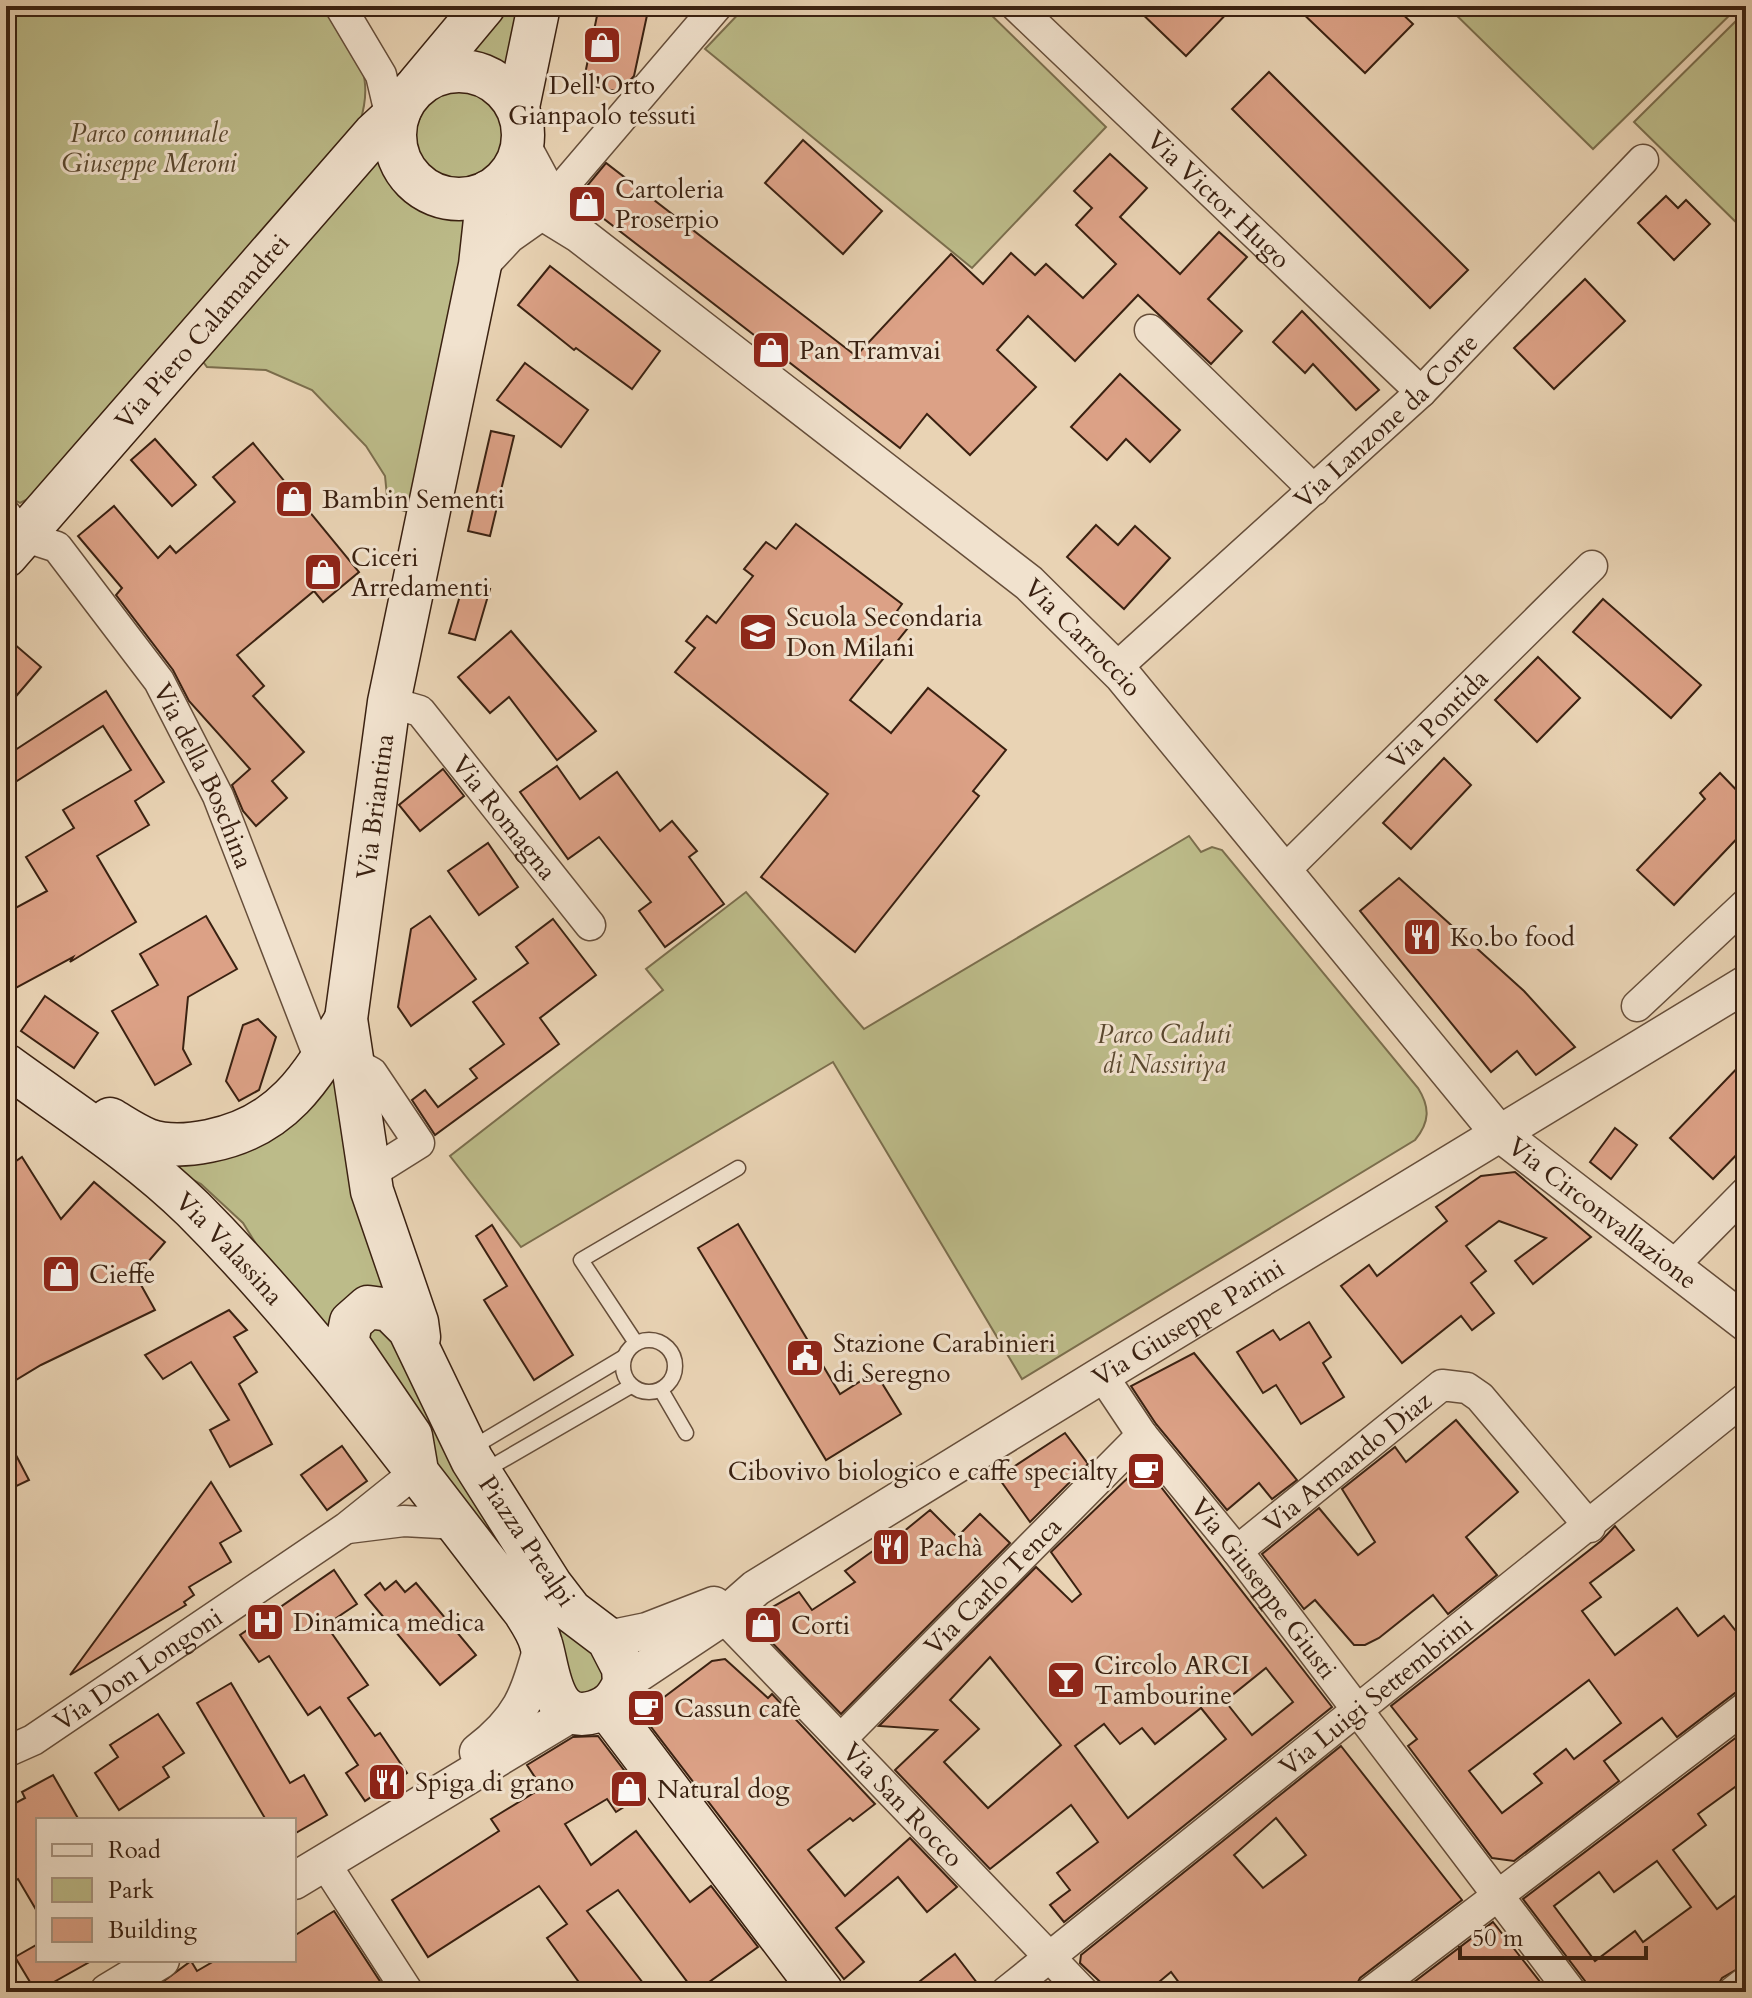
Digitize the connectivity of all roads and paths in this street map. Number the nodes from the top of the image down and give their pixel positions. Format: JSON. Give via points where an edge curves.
{"nodes":[{"id":1,"x":340,"y":6,"type":"edge"},
{"id":2,"x":484,"y":6,"type":"edge"},
{"id":3,"x":539,"y":6,"type":"edge"},
{"id":4,"x":717,"y":6,"type":"edge"},
{"id":5,"x":1016,"y":6,"type":"edge"},
{"id":6,"x":401,"y":112,"type":"junction"},
{"id":7,"x":1643,"y":160,"type":"dead end"},
{"id":8,"x":534,"y":166,"type":"junction"},
{"id":9,"x":489,"y":192,"type":"junction"},
{"id":10,"x":480,"y":265,"type":"junction"},
{"id":11,"x":1150,"y":330,"type":"dead end"},
{"id":12,"x":1421,"y":392,"type":"junction"},
{"id":13,"x":1314,"y":490,"type":"junction"},
{"id":14,"x":12,"y":535,"type":"edge"},
{"id":15,"x":1592,"y":566,"type":"dead end"},
{"id":16,"x":1116,"y":668,"type":"junction"},
{"id":17,"x":405,"y":706,"type":"junction"},
{"id":18,"x":1284,"y":871,"type":"junction"},
{"id":19,"x":1746,"y":904,"type":"edge"},
{"id":20,"x":590,"y":925,"type":"dead end"},
{"id":21,"x":1746,"y":984,"type":"edge"},
{"id":22,"x":1637,"y":1006,"type":"dead end"},
{"id":23,"x":6,"y":1057,"type":"edge"},
{"id":24,"x":336,"y":1062,"type":"junction"},
{"id":25,"x":6,"y":1065,"type":"edge"},
{"id":26,"x":1498,"y":1132,"type":"junction"},
{"id":27,"x":738,"y":1168,"type":"dead end"},
{"id":28,"x":368,"y":1175,"type":"junction"},
{"id":29,"x":1746,"y":1192,"type":"edge"},
{"id":30,"x":1672,"y":1267,"type":"junction"},
{"id":31,"x":1746,"y":1323,"type":"edge"},
{"id":32,"x":636,"y":1343,"type":"junction"},
{"id":33,"x":420,"y":1348,"type":"junction"},
{"id":34,"x":624,"y":1357,"type":"junction"},
{"id":35,"x":1102,"y":1375,"type":"junction"},
{"id":36,"x":631,"y":1386,"type":"junction"},
{"id":37,"x":661,"y":1390,"type":"junction"},
{"id":38,"x":1746,"y":1398,"type":"edge"},
{"id":39,"x":686,"y":1433,"type":"dead end"},
{"id":40,"x":1142,"y":1435,"type":"junction"},
{"id":41,"x":474,"y":1462,"type":"junction"},
{"id":42,"x":417,"y":1471,"type":"junction"},
{"id":43,"x":458,"y":1524,"type":"junction"},
{"id":44,"x":1590,"y":1527,"type":"junction"},
{"id":45,"x":346,"y":1528,"type":"junction"},
{"id":46,"x":1237,"y":1551,"type":"junction"},
{"id":47,"x":756,"y":1588,"type":"junction"},
{"id":48,"x":723,"y":1617,"type":"junction"},
{"id":49,"x":608,"y":1639,"type":"junction"},
{"id":50,"x":542,"y":1646,"type":"junction"},
{"id":51,"x":602,"y":1701,"type":"junction"},
{"id":52,"x":1746,"y":1707,"type":"edge"},
{"id":53,"x":1356,"y":1710,"type":"junction"},
{"id":54,"x":842,"y":1738,"type":"junction"},
{"id":55,"x":6,"y":1752,"type":"edge"},
{"id":56,"x":364,"y":1837,"type":"junction"},
{"id":57,"x":324,"y":1862,"type":"junction"},
{"id":58,"x":296,"y":1880,"type":"edge"},
{"id":59,"x":1497,"y":1894,"type":"junction"},
{"id":60,"x":1050,"y":1957,"type":"junction"},
{"id":61,"x":158,"y":1962,"type":"edge"},
{"id":62,"x":1746,"y":1982,"type":"edge"},
{"id":63,"x":108,"y":1992,"type":"edge"},
{"id":64,"x":408,"y":1992,"type":"edge"},
{"id":65,"x":822,"y":1992,"type":"edge"},
{"id":66,"x":1006,"y":1992,"type":"edge"},
{"id":67,"x":1083,"y":1992,"type":"edge"},
{"id":68,"x":1371,"y":1992,"type":"edge"},
{"id":69,"x":1571,"y":1992,"type":"edge"},
{"id":70,"x":1733,"y":1992,"type":"edge"}],
"edges":[{"from":1,"to":6,"type":"street"},
{"from":2,"to":6,"type":"main road"},
{"from":3,"to":8,"type":"main road"},
{"from":4,"to":8,"type":"street","via":[[589,151]]},
{"from":5,"to":12,"type":"street","name":"Via Victor Hugo"},
{"from":6,"to":8,"type":"main road","via":[[449,71],[475,72],[497,82]]},
{"from":6,"to":9,"type":"main road","via":[[403,167],[428,191],[451,199]]},
{"from":6,"to":14,"type":"main road","name":"Via Piero Calamandrei"},
{"from":7,"to":12,"type":"street","name":"Via Lanzone da Corte"},
{"from":8,"to":9,"type":"main road","via":[[513,170]]},
{"from":8,"to":10,"type":"street","via":[[508,235]]},
{"from":8,"to":16,"type":"street","name":"Via Carroccio","via":[[580,235],[1029,583]]},
{"from":9,"to":10,"type":"main road","name":"Via Briantina"},
{"from":10,"to":17,"type":"main road","name":"Via Briantina"},
{"from":11,"to":13,"type":"street"},
{"from":12,"to":13,"type":"street","name":"Via Lanzone da Corte"},
{"from":13,"to":16,"type":"street","name":"Via Lanzone da Corte"},
{"from":14,"to":24,"type":"street","name":"Via della Boschina","via":[[57,547],[159,681],[218,796]]},
{"from":15,"to":18,"type":"street","name":"Via Pontida"},
{"from":16,"to":18,"type":"street","name":"Via Carroccio"},
{"from":17,"to":20,"type":"street","name":"Via Romagna"},
{"from":17,"to":24,"type":"main road","name":"Via Briantina"},
{"from":18,"to":26,"type":"street","name":"Via Carroccio"},
{"from":19,"to":22,"type":"street"},
{"from":21,"to":26,"type":"street","name":"Via Giuseppe Parini"},
{"from":23,"to":24,"type":"main road","via":[[147,1139],[166,1144],[232,1137],[257,1126]]},
{"from":24,"to":28,"type":"main road"},
{"from":24,"to":28,"type":"street","via":[[372,1073],[419,1143]]},
{"from":25,"to":42,"type":"main road","name":"Via Valassina","via":[[109,1139],[191,1208],[267,1288]]},
{"from":26,"to":30,"type":"street","name":"Via Circonvallazione"},
{"from":26,"to":35,"type":"street","name":"Via Giuseppe Parini"},
{"from":27,"to":32,"type":"lane","via":[[581,1260]]},
{"from":28,"to":33,"type":"main road","via":[[417,1322]]},
{"from":29,"to":30,"type":"street"},
{"from":30,"to":31,"type":"street","name":"Via Circonvallazione"},
{"from":32,"to":34,"type":"lane"},
{"from":32,"to":37,"type":"lane","via":[[652,1339],[672,1353],[673,1378]]},
{"from":33,"to":41,"type":"main road","name":"Piazza Prealpi"},
{"from":33,"to":42,"type":"main road","name":"Piazza Prealpi","via":[[398,1317],[379,1306],[357,1313],[347,1331],[352,1353],[411,1436]]},
{"from":34,"to":36,"type":"lane","via":[[623,1372]]},
{"from":34,"to":41,"type":"lane"},
{"from":35,"to":40,"type":"street","name":"Via Giuseppe Giusti"},
{"from":35,"to":47,"type":"street","name":"Via Giuseppe Parini"},
{"from":36,"to":37,"type":"lane","via":[[645,1392]]},
{"from":36,"to":41,"type":"lane"},
{"from":37,"to":39,"type":"lane"},
{"from":38,"to":44,"type":"street","name":"Via Luigi Settembrini"},
{"from":40,"to":46,"type":"street","name":"Via Giuseppe Giusti"},
{"from":40,"to":54,"type":"street","name":"Via Carlo Tenca"},
{"from":41,"to":49,"type":"main road","name":"Piazza Prealpi","via":[[571,1611]]},
{"from":42,"to":43,"type":"main road","name":"Piazza Prealpi"},
{"from":42,"to":45,"type":"street","name":"Via Don Longoni"},
{"from":43,"to":45,"type":"street","name":"Via Don Longoni","via":[[404,1521]]},
{"from":43,"to":50,"type":"main road","name":"Piazza Prealpi","via":[[524,1611]]},
{"from":44,"to":46,"type":"street","name":"Via Armando Diaz","via":[[1480,1397],[1467,1388],[1442,1385]]},
{"from":44,"to":53,"type":"street","name":"Via Luigi Settembrini"},
{"from":45,"to":55,"type":"street","name":"Via Don Longoni","via":[[33,1740]]},
{"from":46,"to":53,"type":"street","name":"Via Giuseppe Giusti"},
{"from":47,"to":48,"type":"street","name":"Via Giuseppe Parini"},
{"from":47,"to":49,"type":"street","name":"Via Giuseppe Parini","via":[[647,1631]]},
{"from":48,"to":51,"type":"street","name":"Via Giuseppe Parini"},
{"from":48,"to":54,"type":"street","name":"Via San Rocco"},
{"from":49,"to":51,"type":"main road","name":"Piazza Prealpi","via":[[623,1668]]},
{"from":50,"to":51,"type":"main road","name":"Piazza Prealpi","via":[[549,1688],[558,1700]]},
{"from":50,"to":56,"type":"street","name":"Via Giuseppe Parini","via":[[517,1716]]},
{"from":51,"to":56,"type":"street","name":"Via Giuseppe Parini"},
{"from":51,"to":65,"type":"main road"},
{"from":52,"to":59,"type":"street"},
{"from":53,"to":59,"type":"street","name":"Via Giuseppe Giusti"},
{"from":53,"to":60,"type":"street","name":"Via Luigi Settembrini"},
{"from":54,"to":60,"type":"street","name":"Via San Rocco"},
{"from":56,"to":57,"type":"street","name":"Via Giuseppe Parini"},
{"from":57,"to":58,"type":"street","name":"Via Giuseppe Parini"},
{"from":57,"to":64,"type":"street"},
{"from":59,"to":68,"type":"street"},
{"from":59,"to":69,"type":"street","name":"Via Giuseppe Giusti"},
{"from":60,"to":66,"type":"street","name":"Via Luigi Settembrini"},
{"from":60,"to":67,"type":"street","name":"Via San Rocco"},
{"from":61,"to":63,"type":"street"},
{"from":62,"to":70,"type":"street"}]}
